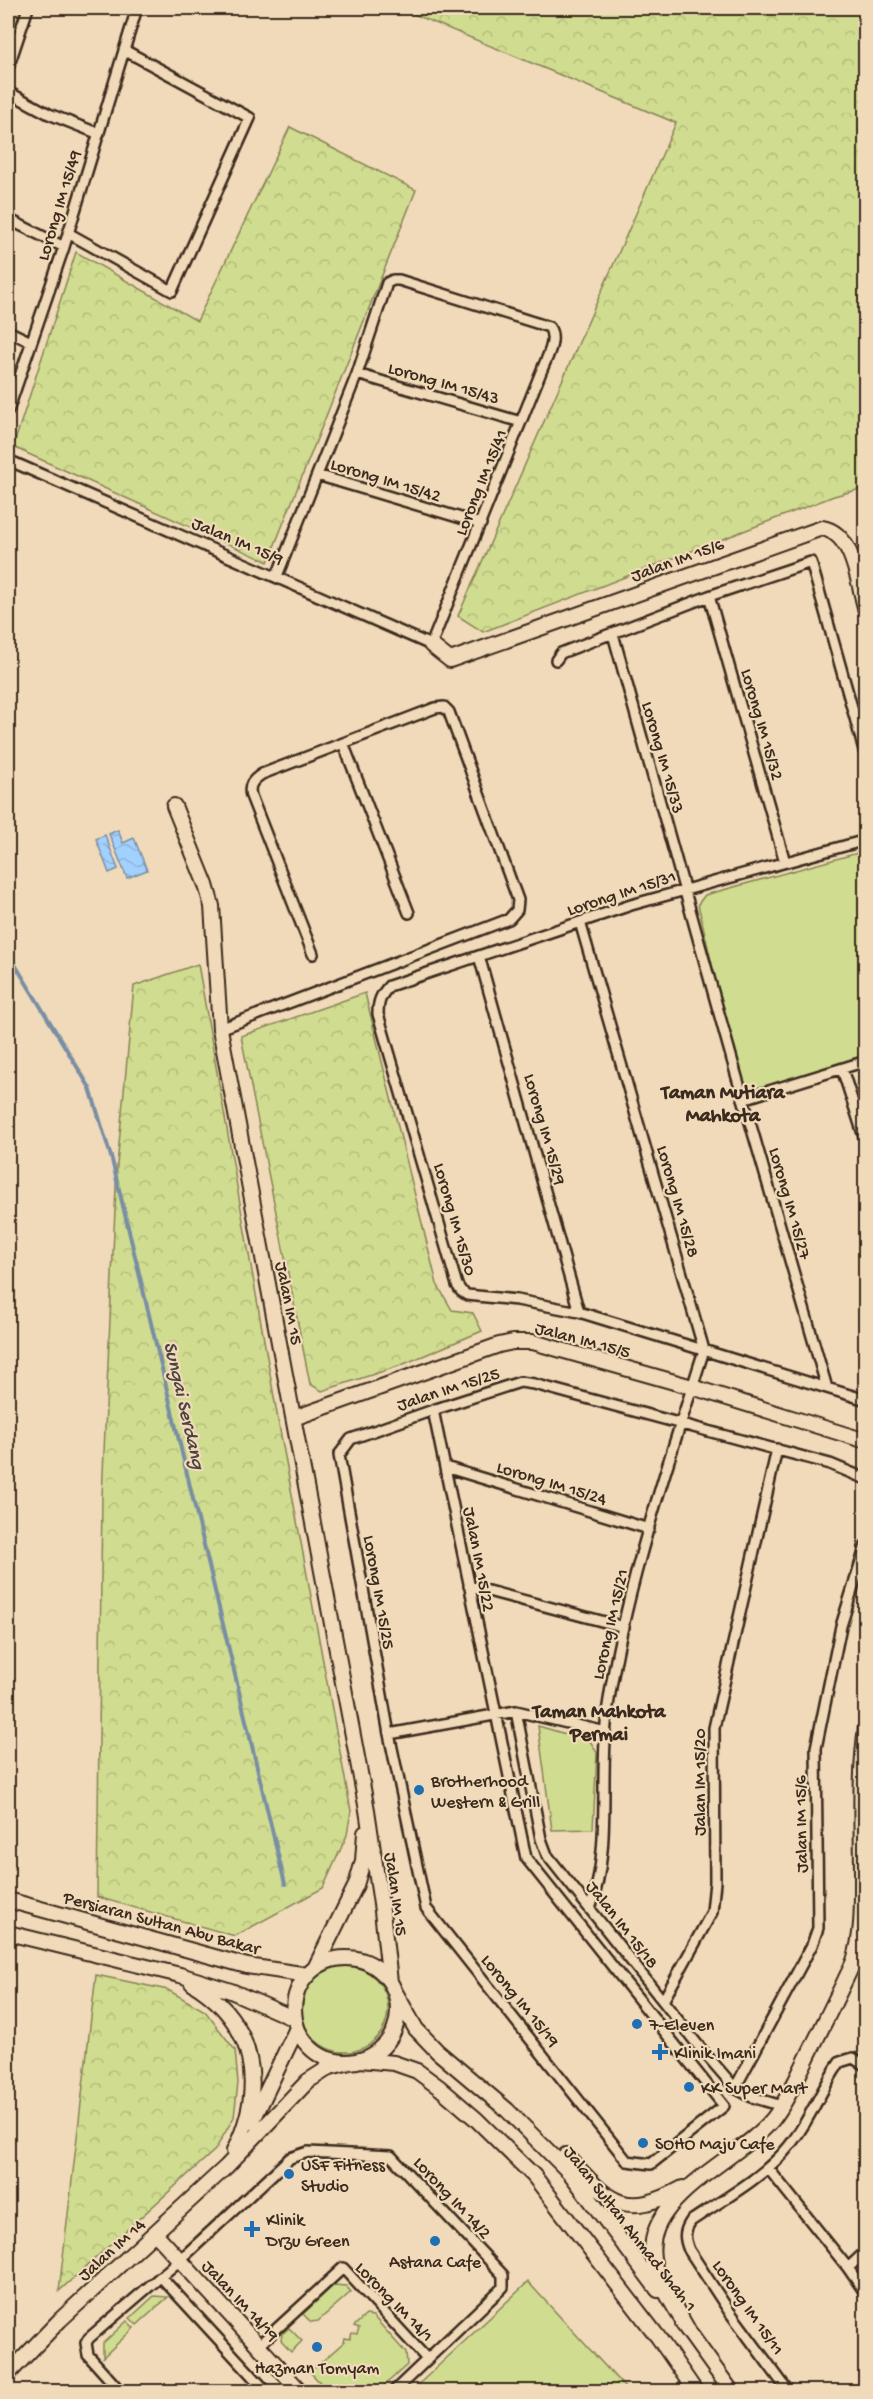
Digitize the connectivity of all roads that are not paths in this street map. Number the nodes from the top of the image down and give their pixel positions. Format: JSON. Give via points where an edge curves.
{"nodes":[{"id":1,"x":28,"y":8,"type":"edge"},
{"id":2,"x":137,"y":8,"type":"edge"},
{"id":3,"x":124,"y":50,"type":"junction"},
{"id":4,"x":8,"y":68,"type":"edge"},
{"id":5,"x":8,"y":92,"type":"edge"},
{"id":6,"x":97,"y":133,"type":"junction"},
{"id":7,"x":8,"y":219,"type":"edge"},
{"id":8,"x":68,"y":233,"type":"junction"},
{"id":9,"x":64,"y":247,"type":"junction"},
{"id":10,"x":8,"y":332,"type":"edge"},
{"id":11,"x":31,"y":342,"type":"junction"},
{"id":12,"x":357,"y":374,"type":"junction"},
{"id":13,"x":8,"y":411,"type":"edge"},
{"id":14,"x":521,"y":422,"type":"junction"},
{"id":15,"x":8,"y":460,"type":"edge"},
{"id":16,"x":317,"y":475,"type":"junction"},
{"id":17,"x":481,"y":524,"type":"junction"},
{"id":18,"x":277,"y":576,"type":"junction"},
{"id":19,"x":709,"y":596,"type":"junction"},
{"id":20,"x":866,"y":611,"type":"edge"},
{"id":21,"x":612,"y":634,"type":"junction"},
{"id":22,"x":431,"y":645,"type":"junction"},
{"id":23,"x":450,"y":660,"type":"joint"},
{"id":24,"x":556,"y":660,"type":"dead end"},
{"id":25,"x":343,"y":743,"type":"junction"},
{"id":26,"x":866,"y":757,"type":"edge"},
{"id":27,"x":174,"y":806,"type":"dead end"},
{"id":28,"x":866,"y":840,"type":"edge"},
{"id":29,"x":785,"y":862,"type":"junction"},
{"id":30,"x":685,"y":889,"type":"junction"},
{"id":31,"x":409,"y":913,"type":"dead end"},
{"id":32,"x":580,"y":922,"type":"junction"},
{"id":33,"x":314,"y":954,"type":"dead end"},
{"id":34,"x":478,"y":956,"type":"junction"},
{"id":35,"x":389,"y":986,"type":"joint"},
{"id":36,"x":220,"y":1029,"type":"junction"},
{"id":37,"x":866,"y":1061,"type":"edge"},
{"id":38,"x":842,"y":1069,"type":"junction"},
{"id":39,"x":743,"y":1100,"type":"junction"},
{"id":40,"x":866,"y":1143,"type":"edge"},
{"id":41,"x":579,"y":1312,"type":"junction"},
{"id":42,"x":704,"y":1350,"type":"junction"},
{"id":43,"x":692,"y":1387,"type":"junction"},
{"id":44,"x":827,"y":1388,"type":"junction"},
{"id":45,"x":866,"y":1400,"type":"edge"},
{"id":46,"x":433,"y":1410,"type":"junction"},
{"id":47,"x":294,"y":1418,"type":"junction"},
{"id":48,"x":681,"y":1422,"type":"junction"},
{"id":49,"x":866,"y":1440,"type":"edge"},
{"id":50,"x":777,"y":1449,"type":"junction"},
{"id":51,"x":339,"y":1455,"type":"joint"},
{"id":52,"x":445,"y":1467,"type":"junction"},
{"id":53,"x":866,"y":1479,"type":"edge"},
{"id":54,"x":650,"y":1529,"type":"junction"},
{"id":55,"x":866,"y":1545,"type":"edge"},
{"id":56,"x":469,"y":1586,"type":"junction"},
{"id":57,"x":624,"y":1627,"type":"junction"},
{"id":58,"x":516,"y":1711,"type":"junction"},
{"id":59,"x":495,"y":1714,"type":"junction"},
{"id":60,"x":866,"y":1727,"type":"edge"},
{"id":61,"x":606,"y":1732,"type":"junction"},
{"id":62,"x":389,"y":1734,"type":"junction"},
{"id":63,"x":864,"y":1765,"type":"edge"},
{"id":64,"x":367,"y":1810,"type":"junction"},
{"id":65,"x":8,"y":1900,"type":"edge"},
{"id":66,"x":590,"y":1909,"type":"junction"},
{"id":67,"x":8,"y":1933,"type":"edge"},
{"id":68,"x":311,"y":1972,"type":"junction"},
{"id":69,"x":180,"y":1976,"type":"junction"},
{"id":70,"x":393,"y":1987,"type":"junction"},
{"id":71,"x":663,"y":2001,"type":"junction"},
{"id":72,"x":296,"y":2024,"type":"junction"},
{"id":73,"x":355,"y":2061,"type":"junction"},
{"id":74,"x":866,"y":2066,"type":"edge"},
{"id":75,"x":735,"y":2088,"type":"junction"},
{"id":76,"x":782,"y":2106,"type":"junction"},
{"id":77,"x":507,"y":2110,"type":"junction"},
{"id":78,"x":240,"y":2151,"type":"junction"},
{"id":79,"x":226,"y":2167,"type":"junction"},
{"id":80,"x":768,"y":2168,"type":"junction"},
{"id":81,"x":702,"y":2178,"type":"junction"},
{"id":82,"x":155,"y":2233,"type":"junction"},
{"id":83,"x":866,"y":2251,"type":"edge"},
{"id":84,"x":180,"y":2260,"type":"junction"},
{"id":85,"x":848,"y":2268,"type":"junction"},
{"id":86,"x":161,"y":2277,"type":"junction"},
{"id":87,"x":866,"y":2294,"type":"edge"},
{"id":88,"x":689,"y":2332,"type":"junction"},
{"id":89,"x":259,"y":2345,"type":"junction"},
{"id":90,"x":427,"y":2359,"type":"junction"},
{"id":91,"x":8,"y":2374,"type":"edge"},
{"id":92,"x":122,"y":2391,"type":"edge"},
{"id":93,"x":267,"y":2391,"type":"edge"},
{"id":94,"x":301,"y":2391,"type":"edge"},
{"id":95,"x":395,"y":2391,"type":"edge"},
{"id":96,"x":696,"y":2391,"type":"edge"},
{"id":97,"x":732,"y":2391,"type":"edge"},
{"id":98,"x":789,"y":2391,"type":"edge"}],
"edges":[{"from":1,"to":4,"type":"street"},
{"from":2,"to":3,"type":"street","name":"Lorong IM 15/49"},
{"from":3,"to":6,"type":"street","name":"Lorong IM 15/49"},
{"from":3,"to":8,"type":"street","via":[[250,118],[172,291]]},
{"from":5,"to":6,"type":"street"},
{"from":6,"to":8,"type":"street","name":"Lorong IM 15/49"},
{"from":7,"to":9,"type":"street"},
{"from":8,"to":9,"type":"street","name":"Lorong IM 15/49"},
{"from":9,"to":11,"type":"street","name":"Lorong IM 15/49"},
{"from":10,"to":11,"type":"street"},
{"from":11,"to":13,"type":"street","name":"Lorong IM 15/49"},
{"from":12,"to":14,"type":"street","name":"Lorong IM 15/43"},
{"from":12,"to":14,"type":"street","name":"Lorong IM 15/41","via":[[387,283],[393,280],[411,284],[549,327],[553,340]]},
{"from":12,"to":16,"type":"street"},
{"from":14,"to":17,"type":"street","name":"Lorong IM 15/41"},
{"from":15,"to":18,"type":"street","name":"Jalan IM 15/9"},
{"from":16,"to":17,"type":"street","name":"Lorong IM 15/42"},
{"from":16,"to":18,"type":"street"},
{"from":17,"to":22,"type":"street","name":"Lorong IM 15/41"},
{"from":18,"to":22,"type":"street","name":"Jalan IM 15/9"},
{"from":19,"to":21,"type":"street"},
{"from":19,"to":26,"type":"street","via":[[811,562]]},
{"from":19,"to":29,"type":"street","name":"Lorong IM 15/32"},
{"from":20,"to":23,"type":"street","name":"Jalan IM 15/6","via":[[846,543],[837,532],[822,528]]},
{"from":21,"to":24,"type":"street","via":[[561,653]]},
{"from":21,"to":30,"type":"street","name":"Lorong IM 15/33"},
{"from":22,"to":23,"type":"street","name":"Jalan IM 15/9"},
{"from":25,"to":31,"type":"street"},
{"from":25,"to":33,"type":"street","via":[[262,774],[249,790]]},
{"from":25,"to":36,"type":"street","via":[[444,707],[518,900],[517,910],[509,919]]},
{"from":27,"to":36,"type":"street","name":"Jalan IM 15","via":[[212,906]]},
{"from":28,"to":29,"type":"street","name":"Lorong IM 15/31"},
{"from":29,"to":30,"type":"street","name":"Lorong IM 15/31"},
{"from":30,"to":32,"type":"street","name":"Lorong IM 15/31"},
{"from":30,"to":39,"type":"street","name":"Lorong IM 15/27"},
{"from":32,"to":34,"type":"street","name":"Lorong IM 15/31"},
{"from":32,"to":42,"type":"street","name":"Lorong IM 15/28"},
{"from":34,"to":35,"type":"street","name":"Lorong IM 15/31"},
{"from":34,"to":41,"type":"street","name":"Lorong IM 15/29"},
{"from":35,"to":41,"type":"street","name":"Lorong IM 15/30","via":[[381,995],[378,1014],[461,1292]]},
{"from":36,"to":47,"type":"street","name":"Jalan IM 15"},
{"from":37,"to":38,"type":"street"},
{"from":38,"to":39,"type":"street"},
{"from":38,"to":40,"type":"street"},
{"from":39,"to":44,"type":"street","name":"Lorong IM 15/27"},
{"from":41,"to":42,"type":"street","name":"Lorong IM 15/30"},
{"from":42,"to":43,"type":"street","name":"Lorong IM 15/21"},
{"from":42,"to":44,"type":"street","name":"Lorong IM 15/30"},
{"from":43,"to":47,"type":"street","name":"Jalan IM 15/5","via":[[533,1342],[513,1342]]},
{"from":43,"to":48,"type":"street","name":"Lorong IM 15/21"},
{"from":43,"to":49,"type":"street","name":"Jalan IM 15/5"},
{"from":44,"to":45,"type":"street","name":"Lorong IM 15/30"},
{"from":46,"to":48,"type":"street","name":"Jalan IM 15/25","via":[[520,1382]]},
{"from":46,"to":51,"type":"street","name":"Jalan IM 15/25","via":[[351,1439]]},
{"from":46,"to":52,"type":"street","name":"Jalan IM 15/22"},
{"from":47,"to":64,"type":"street","name":"Jalan IM 15"},
{"from":48,"to":50,"type":"street","name":"Jalan IM 15/25"},
{"from":48,"to":54,"type":"street","name":"Lorong IM 15/21"},
{"from":50,"to":53,"type":"street","name":"Jalan IM 15/25"},
{"from":50,"to":71,"type":"street","name":"Jalan IM 15/20","via":[[714,1728],[716,1835],[712,1912]]},
{"from":51,"to":62,"type":"street","name":"Lorong IM 15/25"},
{"from":52,"to":54,"type":"street","name":"Lorong IM 15/24"},
{"from":52,"to":56,"type":"street","name":"Jalan IM 15/22"},
{"from":54,"to":57,"type":"street","name":"Lorong IM 15/21"},
{"from":55,"to":75,"type":"street","name":"Jalan IM 15/6","via":[[842,1626],[816,1748],[818,1928]]},
{"from":56,"to":57,"type":"street"},
{"from":56,"to":59,"type":"street","name":"Jalan IM 15/22"},
{"from":57,"to":61,"type":"street","name":"Lorong IM 15/21"},
{"from":58,"to":59,"type":"street"},
{"from":58,"to":61,"type":"street"},
{"from":58,"to":66,"type":"street","name":"Jalan IM 15/18","via":[[543,1846]]},
{"from":59,"to":62,"type":"street"},
{"from":59,"to":62,"type":"street","name":"Lorong IM 15/19","via":[[526,1858],[724,2106],[651,2164],[627,2161],[426,1908]]},
{"from":60,"to":63,"type":"street"},
{"from":61,"to":66,"type":"street","name":"Lorong IM 15/21","via":[[603,1834]]},
{"from":63,"to":76,"type":"street","via":[[859,1946]]},
{"from":64,"to":68,"type":"street","name":"Jalan IM 15","via":[[363,1861],[356,1885]]},
{"from":64,"to":70,"type":"street","name":"Jalan IM 15"},
{"from":65,"to":68,"type":"street","name":"Persiaran Sultan Abu Bakar","via":[[247,1966]]},
{"from":66,"to":71,"type":"street","name":"Jalan IM 15/18"},
{"from":67,"to":69,"type":"street"},
{"from":68,"to":70,"type":"street","via":[[332,1960],[360,1960],[378,1968]]},
{"from":68,"to":72,"type":"street","via":[[295,2000]]},
{"from":69,"to":72,"type":"street","via":[[231,1991]]},
{"from":69,"to":79,"type":"street","via":[[228,2011],[248,2057],[250,2107]]},
{"from":70,"to":73,"type":"street","via":[[398,2012],[394,2031],[383,2046]]},
{"from":70,"to":77,"type":"street","name":"Jalan Sultan Ahmad Shah 1","via":[[416,2029]]},
{"from":71,"to":75,"type":"street","name":"Jalan IM 15/18"},
{"from":72,"to":73,"type":"street","via":[[314,2051],[331,2060]]},
{"from":72,"to":78,"type":"street","name":"Jalan IM 14"},
{"from":73,"to":78,"type":"street","name":"Jalan IM 14","via":[[330,2067],[308,2080]]},
{"from":73,"to":96,"type":"street","via":[[394,2063],[417,2071],[493,2135],[534,2176]]},
{"from":74,"to":80,"type":"street","via":[[853,2058],[840,2062],[801,2130]]},
{"from":75,"to":76,"type":"street","name":"Jalan IM 15/18"},
{"from":76,"to":81,"type":"street","via":[[762,2131]]},
{"from":77,"to":81,"type":"street","via":[[545,2136],[602,2192],[620,2203],[649,2204]]},
{"from":77,"to":88,"type":"street","name":"Jalan Sultan Ahmad Shah 1","via":[[571,2174]]},
{"from":78,"to":79,"type":"street","name":"Jalan IM 14"},
{"from":79,"to":82,"type":"street","name":"Jalan IM 14"},
{"from":80,"to":85,"type":"street"},
{"from":80,"to":98,"type":"street","name":"Lorong IM 15/11","via":[[691,2221],[685,2239],[729,2311]]},
{"from":81,"to":88,"type":"street","via":[[662,2216],[652,2252],[656,2270]]},
{"from":82,"to":84,"type":"street","name":"Jalan IM 14/19"},
{"from":82,"to":91,"type":"street","name":"Jalan IM 14"},
{"from":83,"to":85,"type":"street"},
{"from":84,"to":86,"type":"street","name":"Lorong IM 14/2"},
{"from":84,"to":89,"type":"street","name":"Jalan IM 14/19"},
{"from":84,"to":90,"type":"street","name":"Lorong IM 14/2","via":[[290,2158],[308,2152],[385,2154],[395,2159],[500,2270],[504,2281],[499,2291]]},
{"from":85,"to":87,"type":"street"},
{"from":86,"to":92,"type":"street","name":"Lorong IM 14/2","via":[[89,2338],[86,2349],[94,2362]]},
{"from":86,"to":93,"type":"street"},
{"from":88,"to":97,"type":"street","name":"Jalan Sultan Ahmad Shah 1"},
{"from":89,"to":90,"type":"street","name":"Lorong IM 14/1","via":[[343,2268]]},
{"from":89,"to":94,"type":"street","name":"Jalan IM 14/19"},
{"from":90,"to":95,"type":"street"}]}
